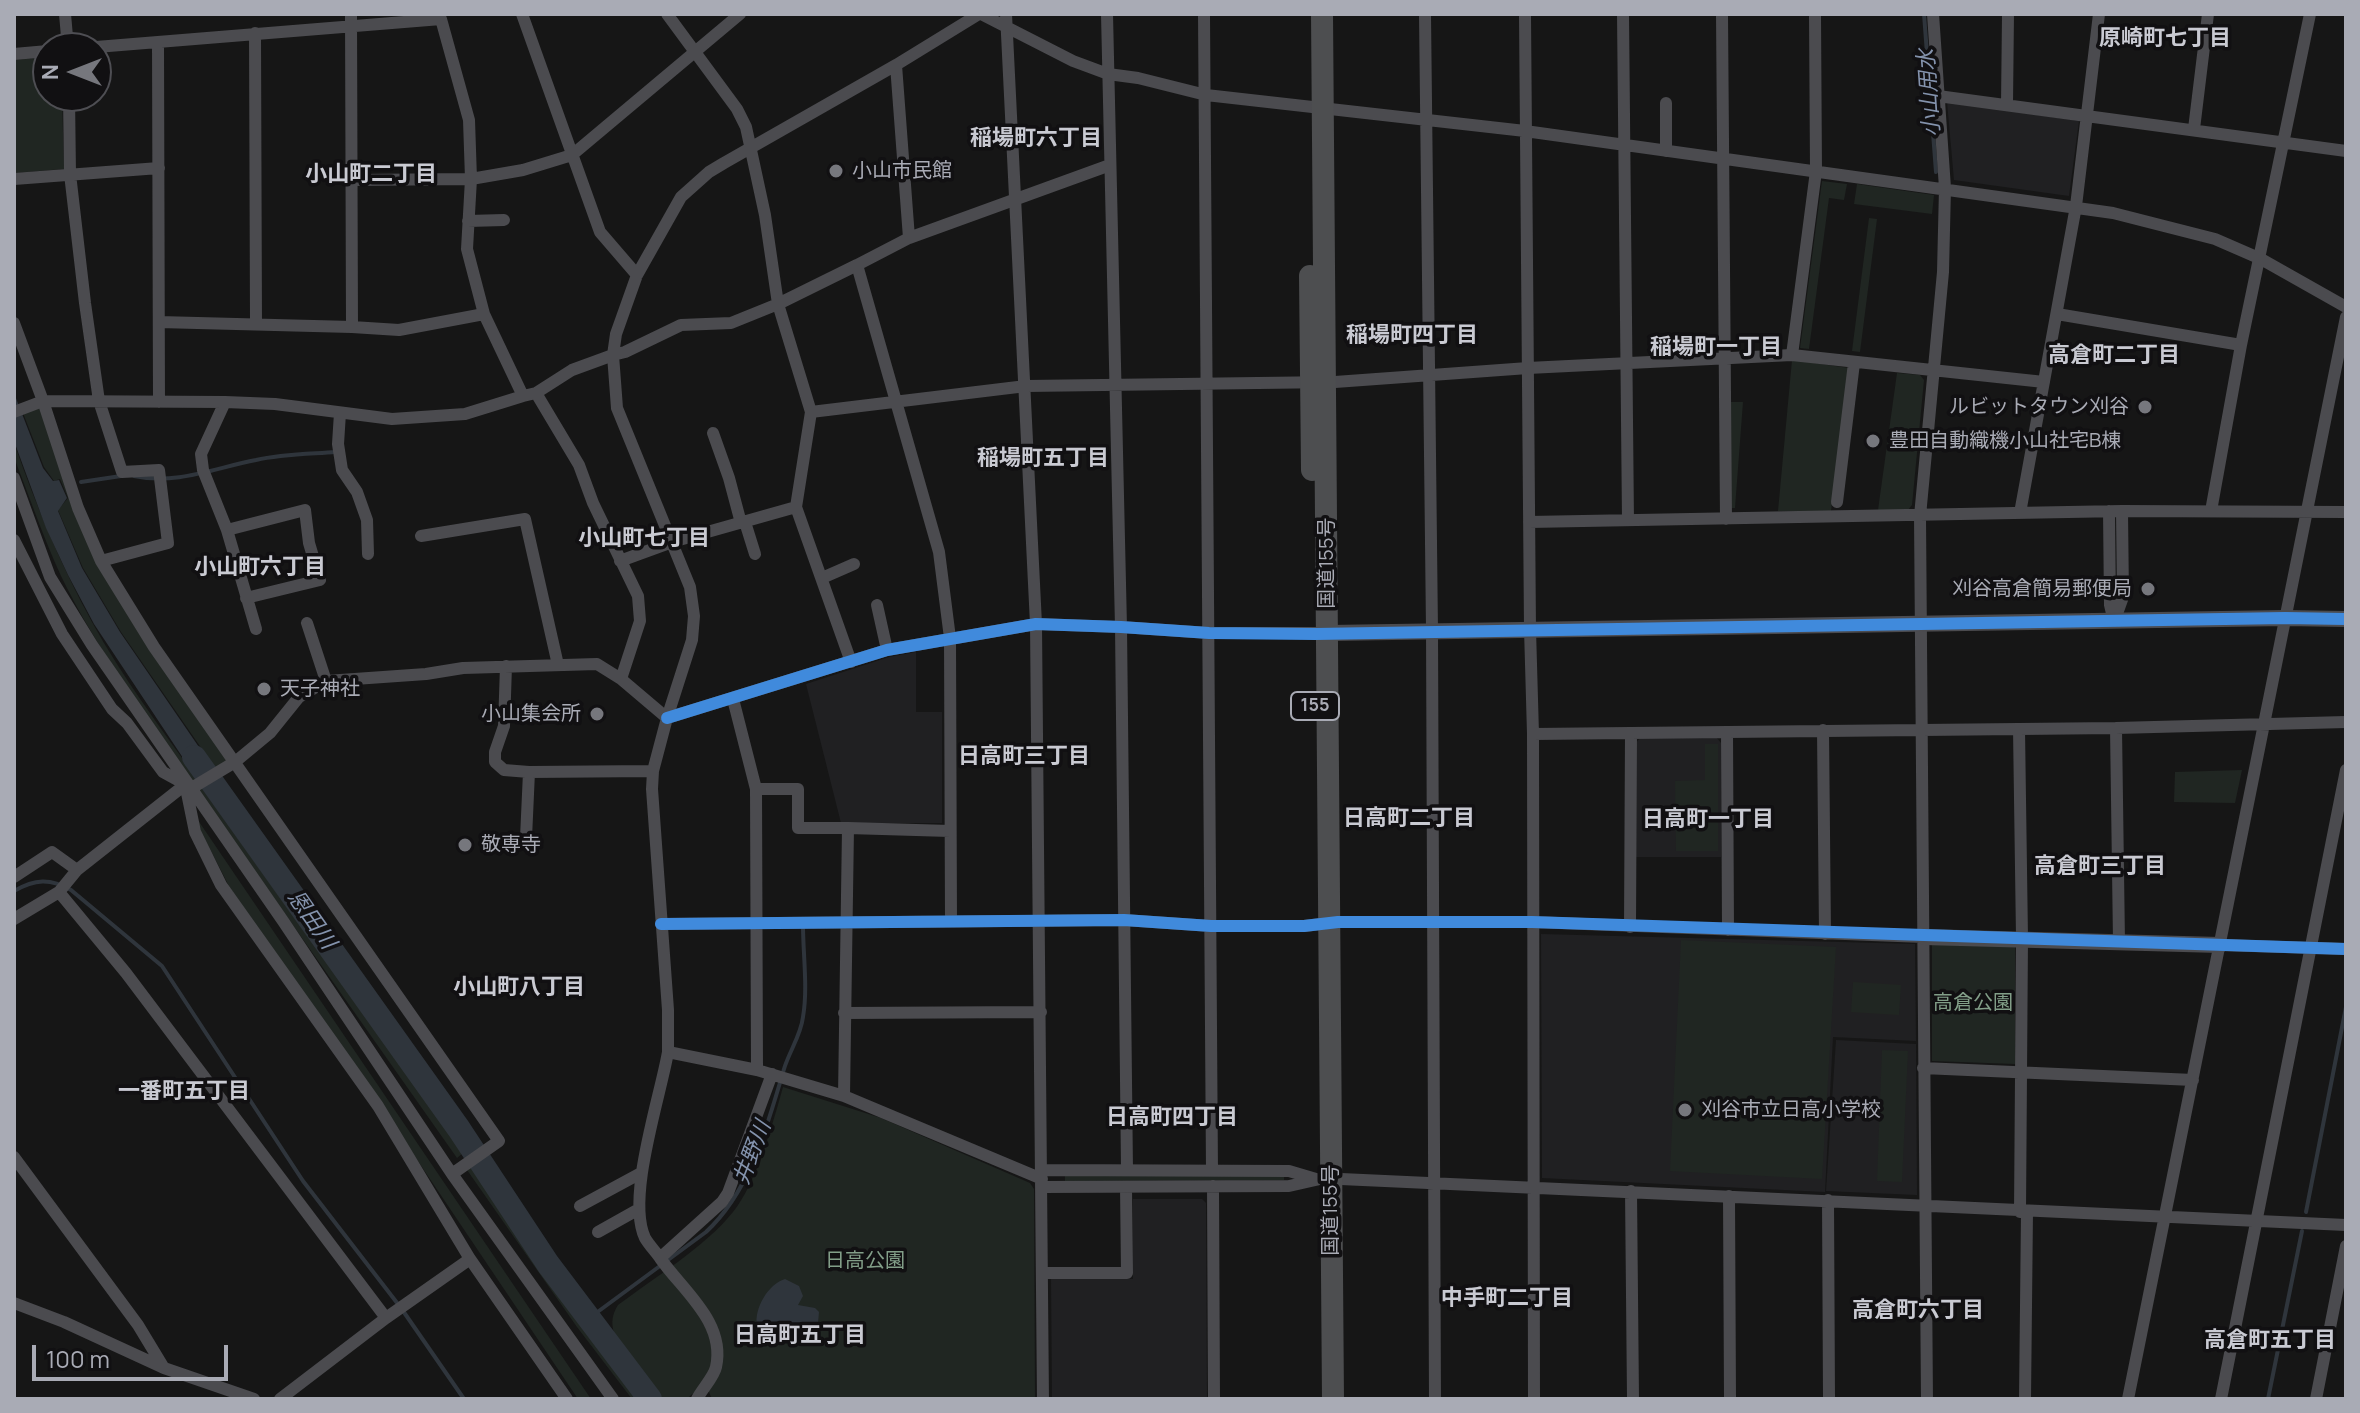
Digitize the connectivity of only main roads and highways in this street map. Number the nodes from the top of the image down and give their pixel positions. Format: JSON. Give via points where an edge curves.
{"nodes":[{"id":1,"x":1308,"y":14,"type":"edge"},
{"id":2,"x":1322,"y":14,"type":"edge"},
{"id":3,"x":1316,"y":108,"type":"junction"},
{"id":4,"x":1325,"y":1179,"type":"junction"},
{"id":5,"x":1318,"y":1399,"type":"edge"},
{"id":6,"x":1333,"y":1399,"type":"edge"}],
"edges":[{"from":1,"to":3,"type":"highway","name":"国道155号","number":"155"},
{"from":2,"to":3,"type":"highway","name":"国道155号","number":"155"},
{"from":3,"to":4,"type":"highway","name":"国道155号","number":"155","via":[[1326,613]]},
{"from":4,"to":5,"type":"highway","name":"国道155号","number":"155"},
{"from":4,"to":6,"type":"highway","name":"国道155号","number":"155"}]}
